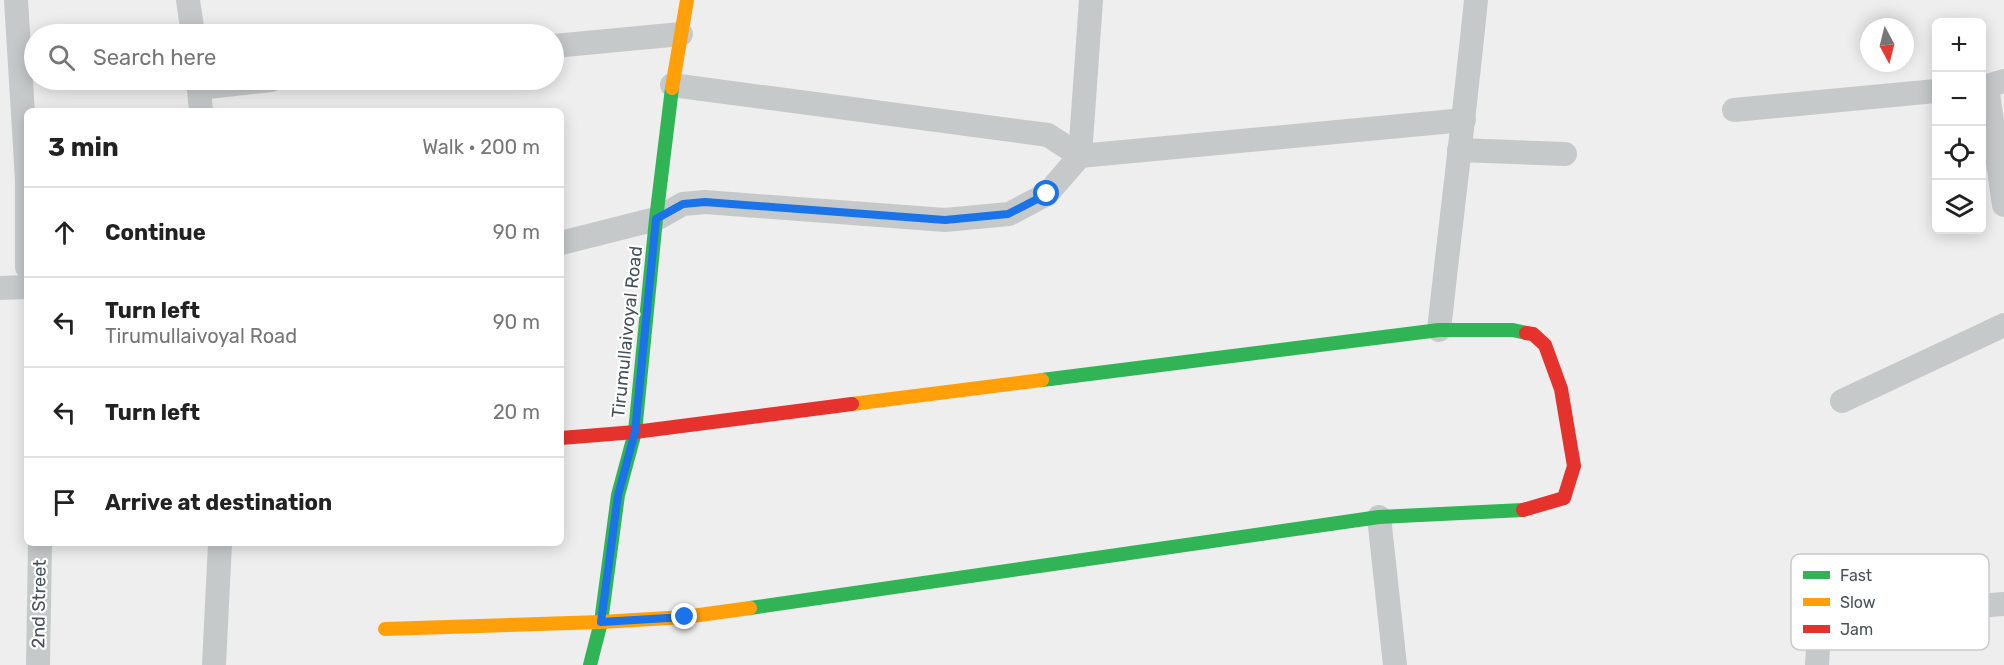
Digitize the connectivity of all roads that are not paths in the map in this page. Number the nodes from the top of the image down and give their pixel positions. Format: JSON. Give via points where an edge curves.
{"nodes":[{"id":1,"x":16,"y":0,"type":"edge"},
{"id":2,"x":188,"y":0,"type":"edge"},
{"id":3,"x":687,"y":0,"type":"edge"},
{"id":4,"x":1091,"y":0,"type":"edge"},
{"id":5,"x":1476,"y":0,"type":"edge"},
{"id":6,"x":192,"y":24,"type":"edge"},
{"id":7,"x":681,"y":34,"type":"junction"},
{"id":8,"x":564,"y":45,"type":"edge"},
{"id":9,"x":1991,"y":85,"type":"edge"},
{"id":10,"x":672,"y":86,"type":"junction"},
{"id":11,"x":216,"y":90,"type":"edge"},
{"id":12,"x":1932,"y":91,"type":"edge"},
{"id":13,"x":200,"y":93,"type":"edge"},
{"id":14,"x":1734,"y":110,"type":"dead end"},
{"id":15,"x":1464,"y":120,"type":"junction"},
{"id":16,"x":24,"y":130,"type":"edge"},
{"id":17,"x":1459,"y":150,"type":"junction"},
{"id":18,"x":1565,"y":153,"type":"dead end"},
{"id":19,"x":1080,"y":156,"type":"junction"},
{"id":20,"x":2004,"y":205,"type":"edge"},
{"id":21,"x":656,"y":219,"type":"junction"},
{"id":22,"x":564,"y":242,"type":"edge"},
{"id":23,"x":24,"y":287,"type":"edge"},
{"id":24,"x":0,"y":288,"type":"edge"},
{"id":25,"x":2004,"y":325,"type":"edge"},
{"id":26,"x":1439,"y":330,"type":"junction"},
{"id":27,"x":1842,"y":402,"type":"dead end"},
{"id":28,"x":635,"y":432,"type":"junction"},
{"id":29,"x":564,"y":438,"type":"edge"},
{"id":30,"x":1379,"y":517,"type":"junction"},
{"id":31,"x":40,"y":546,"type":"edge"},
{"id":32,"x":220,"y":546,"type":"edge"},
{"id":33,"x":2004,"y":604,"type":"edge"},
{"id":34,"x":1989,"y":605,"type":"edge"},
{"id":35,"x":601,"y":622,"type":"junction"},
{"id":36,"x":385,"y":629,"type":"dead end"},
{"id":37,"x":1818,"y":650,"type":"edge"},
{"id":38,"x":38,"y":665,"type":"edge"},
{"id":39,"x":214,"y":665,"type":"edge"},
{"id":40,"x":590,"y":665,"type":"edge"},
{"id":41,"x":1395,"y":665,"type":"edge"},
{"id":42,"x":1817,"y":665,"type":"edge"}],
"edges":[{"from":1,"to":16,"type":"street"},
{"from":2,"to":6,"type":"street"},
{"from":3,"to":7,"type":"street","name":"Tirumullaivoyal Road"},
{"from":4,"to":19,"type":"street"},
{"from":5,"to":15,"type":"street"},
{"from":7,"to":8,"type":"street"},
{"from":7,"to":10,"type":"street","name":"Tirumullaivoyal Road"},
{"from":9,"to":20,"type":"street"},
{"from":10,"to":19,"type":"street","via":[[1048,135]]},
{"from":10,"to":21,"type":"street","name":"Tirumullaivoyal Road"},
{"from":11,"to":13,"type":"street"},
{"from":12,"to":14,"type":"street"},
{"from":15,"to":17,"type":"street"},
{"from":15,"to":19,"type":"street"},
{"from":17,"to":18,"type":"street"},
{"from":17,"to":26,"type":"street"},
{"from":19,"to":21,"type":"street","via":[[1047,194],[1008,214],[945,220],[705,202],[683,204]]},
{"from":21,"to":22,"type":"street"},
{"from":21,"to":28,"type":"street","name":"Tirumullaivoyal Road"},
{"from":23,"to":24,"type":"street"},
{"from":25,"to":27,"type":"street"},
{"from":26,"to":28,"type":"street"},
{"from":26,"to":30,"type":"street","via":[[1513,330],[1533,334],[1545,345],[1561,389],[1574,466],[1563,498],[1522,510]]},
{"from":28,"to":29,"type":"street"},
{"from":28,"to":35,"type":"street","name":"Tirumullaivoyal Road","via":[[618,495]]},
{"from":30,"to":35,"type":"street","via":[[685,617]]},
{"from":30,"to":41,"type":"street"},
{"from":31,"to":38,"type":"street","name":"2nd Street"},
{"from":32,"to":39,"type":"street"},
{"from":33,"to":34,"type":"street"},
{"from":35,"to":36,"type":"street"},
{"from":35,"to":40,"type":"street","name":"Tirumullaivoyal Road"},
{"from":37,"to":42,"type":"street"}]}
